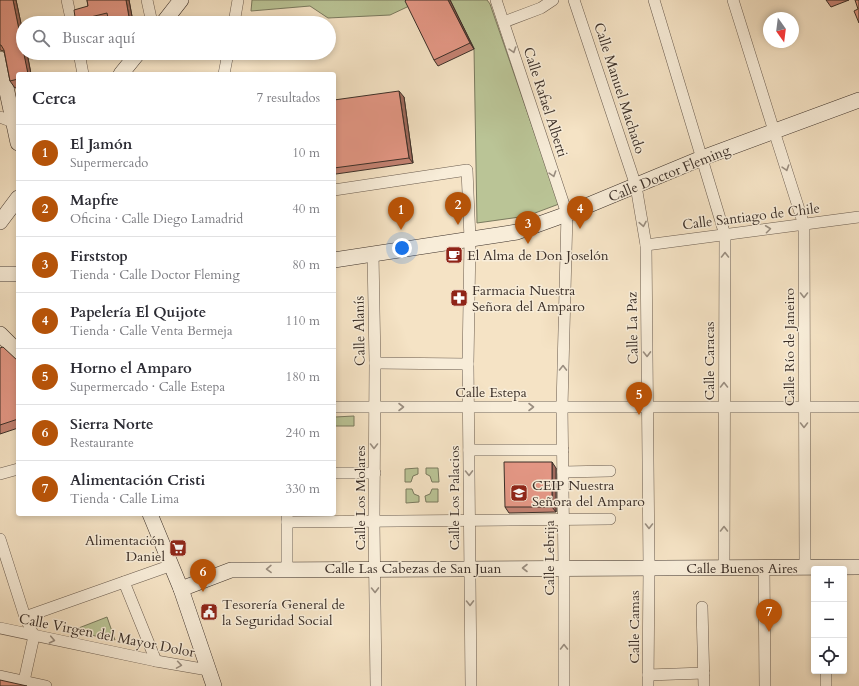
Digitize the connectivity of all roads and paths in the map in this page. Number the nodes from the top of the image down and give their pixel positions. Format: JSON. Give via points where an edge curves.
{"nodes":[{"id":1,"x":67,"y":0,"type":"edge"},
{"id":2,"x":147,"y":0,"type":"edge"},
{"id":3,"x":181,"y":0,"type":"edge"},
{"id":4,"x":238,"y":0,"type":"edge"},
{"id":5,"x":496,"y":0,"type":"edge"},
{"id":6,"x":553,"y":0,"type":"edge"},
{"id":7,"x":574,"y":0,"type":"edge"},
{"id":8,"x":654,"y":0,"type":"edge"},
{"id":9,"x":734,"y":0,"type":"edge"},
{"id":10,"x":70,"y":16,"type":"edge"},
{"id":11,"x":150,"y":16,"type":"edge"},
{"id":12,"x":168,"y":16,"type":"edge"},
{"id":13,"x":235,"y":16,"type":"edge"},
{"id":14,"x":504,"y":22,"type":"junction"},
{"id":15,"x":0,"y":60,"type":"edge"},
{"id":16,"x":80,"y":60,"type":"edge"},
{"id":17,"x":132,"y":60,"type":"edge"},
{"id":18,"x":227,"y":60,"type":"edge"},
{"id":19,"x":83,"y":72,"type":"edge"},
{"id":20,"x":123,"y":72,"type":"edge"},
{"id":21,"x":224,"y":72,"type":"edge"},
{"id":22,"x":859,"y":100,"type":"edge"},
{"id":23,"x":7,"y":120,"type":"edge"},
{"id":24,"x":774,"y":131,"type":"junction"},
{"id":25,"x":16,"y":139,"type":"edge"},
{"id":26,"x":702,"y":158,"type":"junction"},
{"id":27,"x":636,"y":186,"type":"junction"},
{"id":28,"x":336,"y":190,"type":"edge"},
{"id":29,"x":16,"y":201,"type":"edge"},
{"id":30,"x":567,"y":214,"type":"junction"},
{"id":31,"x":859,"y":217,"type":"edge"},
{"id":32,"x":1,"y":220,"type":"edge"},
{"id":33,"x":804,"y":225,"type":"junction"},
{"id":34,"x":725,"y":235,"type":"junction"},
{"id":35,"x":470,"y":239,"type":"junction"},
{"id":36,"x":646,"y":245,"type":"junction"},
{"id":37,"x":373,"y":254,"type":"junction"},
{"id":38,"x":336,"y":260,"type":"edge"},
{"id":39,"x":0,"y":274,"type":"edge"},
{"id":40,"x":16,"y":274,"type":"edge"},
{"id":41,"x":0,"y":334,"type":"edge"},
{"id":42,"x":16,"y":350,"type":"edge"},
{"id":43,"x":375,"y":363,"type":"junction"},
{"id":44,"x":468,"y":364,"type":"junction"},
{"id":45,"x":374,"y":406,"type":"junction"},
{"id":46,"x":468,"y":406,"type":"junction"},
{"id":47,"x":336,"y":407,"type":"edge"},
{"id":48,"x":562,"y":407,"type":"junction"},
{"id":49,"x":648,"y":407,"type":"junction"},
{"id":50,"x":724,"y":407,"type":"junction"},
{"id":51,"x":804,"y":407,"type":"junction"},
{"id":52,"x":859,"y":407,"type":"edge"},
{"id":53,"x":469,"y":450,"type":"junction"},
{"id":54,"x":563,"y":450,"type":"junction"},
{"id":55,"x":16,"y":470,"type":"edge"},
{"id":56,"x":610,"y":471,"type":"dead end"},
{"id":57,"x":563,"y":472,"type":"junction"},
{"id":58,"x":336,"y":473,"type":"edge"},
{"id":59,"x":375,"y":473,"type":"junction"},
{"id":60,"x":0,"y":474,"type":"edge"},
{"id":61,"x":151,"y":516,"type":"edge"},
{"id":62,"x":287,"y":518,"type":"edge"},
{"id":63,"x":610,"y":519,"type":"dead end"},
{"id":64,"x":469,"y":520,"type":"junction"},
{"id":65,"x":564,"y":520,"type":"junction"},
{"id":66,"x":374,"y":521,"type":"junction"},
{"id":67,"x":0,"y":539,"type":"edge"},
{"id":68,"x":172,"y":565,"type":"junction"},
{"id":69,"x":764,"y":567,"type":"junction"},
{"id":70,"x":805,"y":567,"type":"junction"},
{"id":71,"x":811,"y":567,"type":"edge"},
{"id":72,"x":847,"y":567,"type":"edge"},
{"id":73,"x":859,"y":567,"type":"edge"},
{"id":74,"x":375,"y":568,"type":"junction"},
{"id":75,"x":470,"y":568,"type":"junction"},
{"id":76,"x":564,"y":568,"type":"junction"},
{"id":77,"x":649,"y":568,"type":"junction"},
{"id":78,"x":724,"y":568,"type":"junction"},
{"id":79,"x":287,"y":569,"type":"junction"},
{"id":80,"x":124,"y":582,"type":"junction"},
{"id":81,"x":181,"y":589,"type":"junction"},
{"id":82,"x":702,"y":607,"type":"dead end"},
{"id":83,"x":25,"y":617,"type":"junction"},
{"id":84,"x":0,"y":628,"type":"edge"},
{"id":85,"x":34,"y":636,"type":"junction"},
{"id":86,"x":156,"y":661,"type":"junction"},
{"id":87,"x":208,"y":670,"type":"junction"},
{"id":88,"x":704,"y":673,"type":"junction"},
{"id":89,"x":826,"y":674,"type":"edge"},
{"id":90,"x":648,"y":675,"type":"junction"},
{"id":91,"x":0,"y":676,"type":"edge"},
{"id":92,"x":24,"y":681,"type":"junction"},
{"id":93,"x":46,"y":686,"type":"edge"},
{"id":94,"x":214,"y":686,"type":"edge"},
{"id":95,"x":376,"y":686,"type":"edge"},
{"id":96,"x":471,"y":686,"type":"edge"},
{"id":97,"x":564,"y":686,"type":"edge"},
{"id":98,"x":648,"y":686,"type":"edge"},
{"id":99,"x":704,"y":686,"type":"edge"},
{"id":100,"x":765,"y":686,"type":"edge"},
{"id":101,"x":826,"y":686,"type":"edge"}],
"edges":[{"from":1,"to":10,"type":"street"},
{"from":2,"to":11,"type":"street"},
{"from":3,"to":12,"type":"main road"},
{"from":4,"to":13,"type":"street"},
{"from":5,"to":14,"type":"street","name":"Calle Rafael Alberti"},
{"from":6,"to":14,"type":"street"},
{"from":7,"to":27,"type":"street","name":"Calle Manuel Machado"},
{"from":8,"to":26,"type":"street","name":"Calle Caracas"},
{"from":9,"to":24,"type":"street","name":"Calle Río de Janeiro"},
{"from":14,"to":30,"type":"street","name":"Calle Rafael Alberti","one_way":true},
{"from":15,"to":23,"type":"main road"},
{"from":16,"to":19,"type":"street"},
{"from":17,"to":20,"type":"main road"},
{"from":18,"to":21,"type":"street"},
{"from":22,"to":24,"type":"main road","name":"Calle Doctor Fleming"},
{"from":23,"to":25,"type":"main road"},
{"from":24,"to":26,"type":"main road","name":"Calle Doctor Fleming"},
{"from":24,"to":33,"type":"street","name":"Calle Río de Janeiro","one_way":true},
{"from":26,"to":27,"type":"main road","name":"Calle Doctor Fleming"},
{"from":26,"to":34,"type":"street","name":"Calle Caracas"},
{"from":27,"to":30,"type":"main road","name":"Calle Doctor Fleming"},
{"from":27,"to":36,"type":"street","name":"Calle La Paz","one_way":true},
{"from":28,"to":35,"type":"street","name":"Calle Los Palacios","via":[[467,170]]},
{"from":29,"to":32,"type":"main road"},
{"from":30,"to":35,"type":"main road","name":"Calle Doctor Fleming","via":[[517,232]]},
{"from":48,"to":30,"type":"street","name":"Calle Rafael Alberti","one_way":true},
{"from":31,"to":33,"type":"street","name":"Calle Santiago de Chile"},
{"from":34,"to":33,"type":"street","name":"Calle Santiago de Chile","one_way":true},
{"from":33,"to":51,"type":"street","name":"Calle Río de Janeiro","one_way":true},
{"from":34,"to":36,"type":"street","name":"Calle Santiago de Chile"},
{"from":50,"to":34,"type":"street","name":"Calle Caracas","one_way":true},
{"from":35,"to":37,"type":"main road","name":"Calle Doctor Fleming"},
{"from":35,"to":44,"type":"street","name":"Calle Los Palacios"},
{"from":36,"to":49,"type":"street","name":"Calle La Paz","one_way":true},
{"from":37,"to":38,"type":"main road","name":"Calle Doctor Fleming"},
{"from":37,"to":43,"type":"street","name":"Calle Alanís"},
{"from":39,"to":40,"type":"main road"},
{"from":41,"to":42,"type":"main road"},
{"from":43,"to":44,"type":"street"},
{"from":43,"to":45,"type":"street","name":"Calle Alanís"},
{"from":44,"to":46,"type":"street","name":"Calle Los Palacios"},
{"from":45,"to":46,"type":"street","name":"Calle Estepa","one_way":true},
{"from":45,"to":47,"type":"street","name":"Calle Estepa"},
{"from":45,"to":59,"type":"street","name":"Calle Los Molares","one_way":true},
{"from":46,"to":48,"type":"street","name":"Calle Estepa","one_way":true},
{"from":46,"to":53,"type":"street","name":"Calle Los Palacios"},
{"from":48,"to":49,"type":"street","name":"Calle Estepa"},
{"from":48,"to":54,"type":"street","name":"Calle Lebrija"},
{"from":49,"to":50,"type":"street","name":"Calle Estepa"},
{"from":49,"to":77,"type":"street","name":"Calle La Paz","one_way":true},
{"from":50,"to":51,"type":"street","name":"Calle Estepa"},
{"from":78,"to":50,"type":"street","name":"Calle Caracas","one_way":true},
{"from":51,"to":52,"type":"street","name":"Calle Estepa"},
{"from":51,"to":70,"type":"street","name":"Calle Río de Janeiro","one_way":true},
{"from":53,"to":54,"type":"street"},
{"from":53,"to":64,"type":"street","name":"Calle Los Palacios","one_way":true},
{"from":54,"to":57,"type":"street","name":"Calle Lebrija"},
{"from":55,"to":60,"type":"street"},
{"from":56,"to":57,"type":"street"},
{"from":57,"to":65,"type":"street","name":"Calle Lebrija"},
{"from":58,"to":59,"type":"street"},
{"from":59,"to":66,"type":"street","name":"Calle Los Molares"},
{"from":61,"to":68,"type":"main road"},
{"from":62,"to":66,"type":"street"},
{"from":62,"to":79,"type":"street"},
{"from":63,"to":65,"type":"street"},
{"from":64,"to":65,"type":"street"},
{"from":64,"to":66,"type":"street"},
{"from":64,"to":75,"type":"street","name":"Calle Los Palacios"},
{"from":65,"to":76,"type":"street","name":"Calle Lebrija"},
{"from":66,"to":74,"type":"street","name":"Calle Los Molares"},
{"from":67,"to":83,"type":"street"},
{"from":68,"to":80,"type":"street"},
{"from":68,"to":81,"type":"main road"},
{"from":69,"to":70,"type":"main road","name":"Calle Buenos Aires"},
{"from":69,"to":78,"type":"main road","name":"Calle Buenos Aires"},
{"from":69,"to":100,"type":"street"},
{"from":70,"to":71,"type":"main road","name":"Calle Buenos Aires"},
{"from":72,"to":73,"type":"main road","name":"Calle Buenos Aires"},
{"from":74,"to":75,"type":"main road","name":"Calle Las Cabezas de San Juan"},
{"from":74,"to":79,"type":"main road","name":"Calle Las Cabezas de San Juan"},
{"from":74,"to":95,"type":"street","name":"Calle Los Molares","one_way":true},
{"from":76,"to":75,"type":"main road","name":"Calle Las Cabezas de San Juan","one_way":true},
{"from":75,"to":96,"type":"street","name":"Calle Los Palacios","one_way":true},
{"from":76,"to":77,"type":"main road","name":"Calle Las Cabezas de San Juan"},
{"from":97,"to":76,"type":"street","name":"Calle Lebrija","one_way":true},
{"from":77,"to":78,"type":"main road","name":"Calle Buenos Aires"},
{"from":77,"to":90,"type":"street","name":"Calle Camas"},
{"from":79,"to":81,"type":"main road","name":"Calle Las Cabezas de San Juan","one_way":true,"via":[[231,570]]},
{"from":80,"to":83,"type":"street"},
{"from":80,"to":86,"type":"street"},
{"from":81,"to":87,"type":"main road"},
{"from":82,"to":88,"type":"street"},
{"from":83,"to":85,"type":"street"},
{"from":84,"to":85,"type":"street","name":"Calle Virgen del Mayor Dolor"},
{"from":85,"to":86,"type":"street","name":"Calle Virgen del Mayor Dolor","one_way":true},
{"from":85,"to":92,"type":"street"},
{"from":86,"to":87,"type":"street","name":"Calle Virgen del Mayor Dolor","one_way":true},
{"from":87,"to":94,"type":"main road"},
{"from":88,"to":90,"type":"street"},
{"from":88,"to":99,"type":"street"},
{"from":89,"to":101,"type":"street"},
{"from":90,"to":98,"type":"street","name":"Calle Camas"},
{"from":91,"to":92,"type":"street"},
{"from":92,"to":93,"type":"street"}]}
